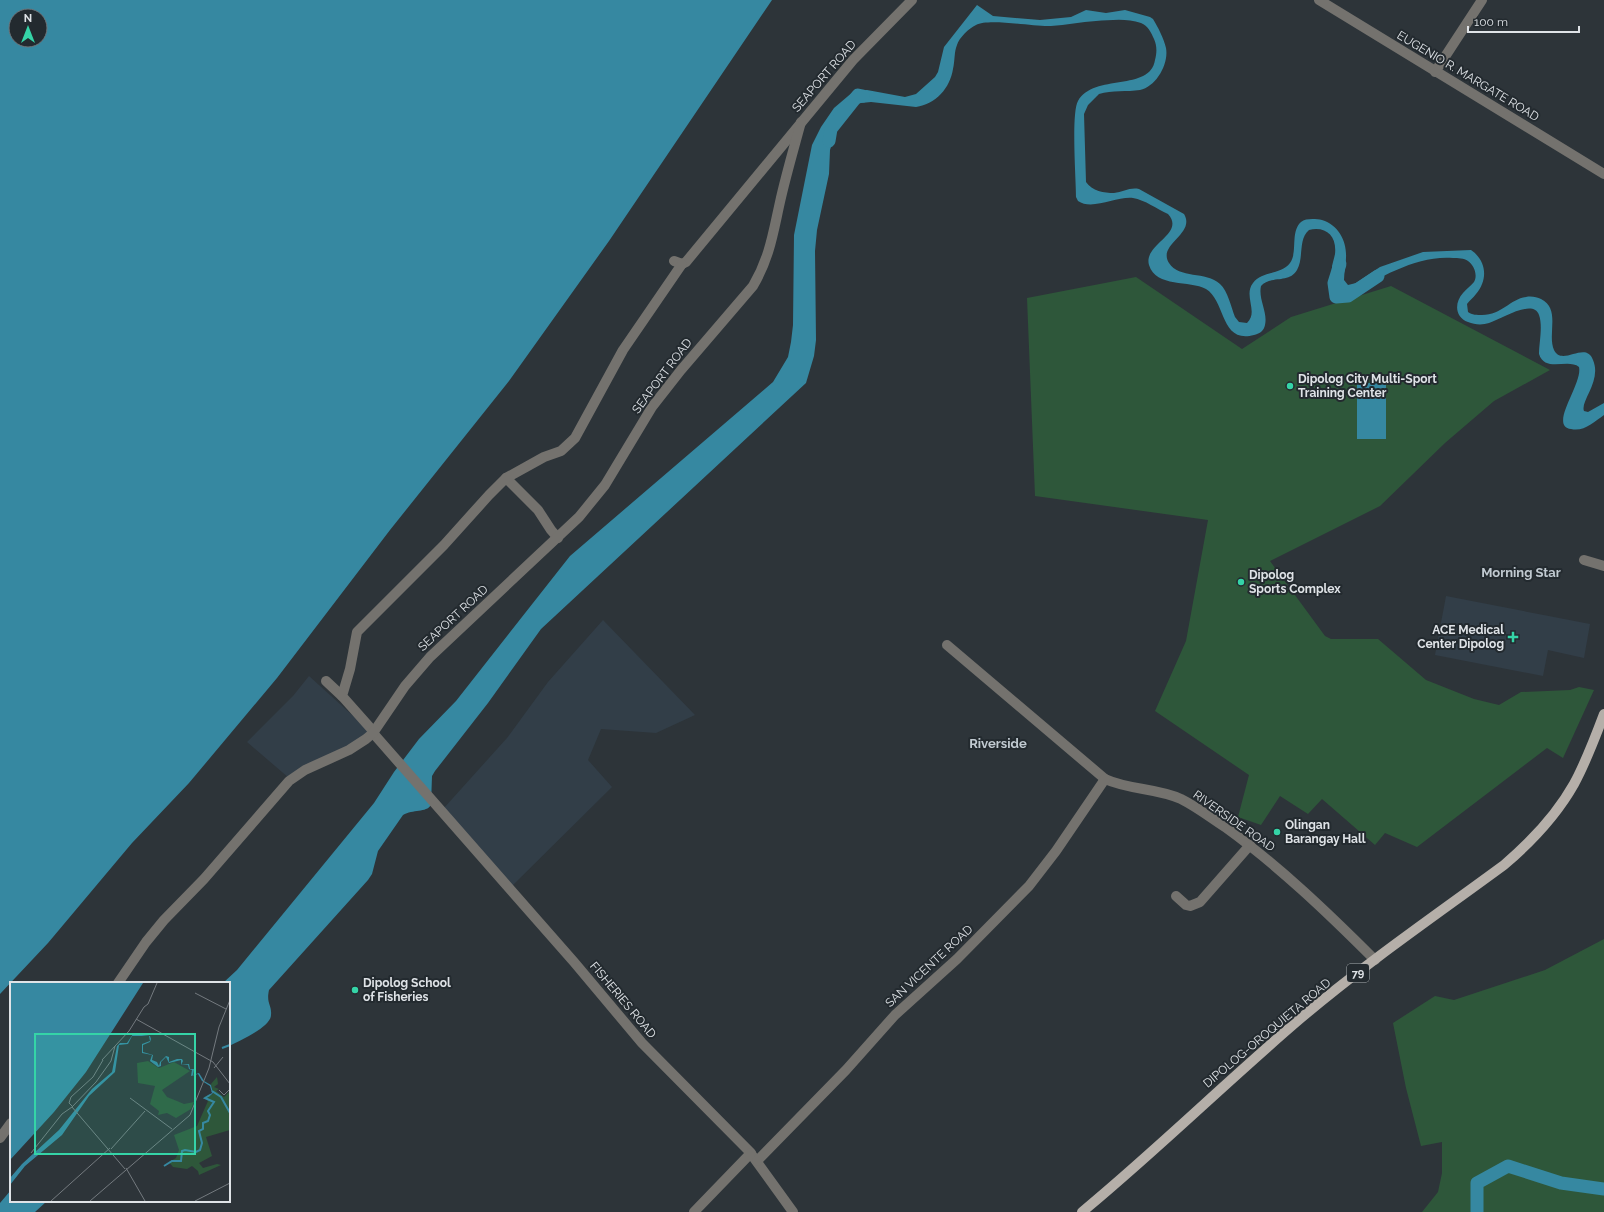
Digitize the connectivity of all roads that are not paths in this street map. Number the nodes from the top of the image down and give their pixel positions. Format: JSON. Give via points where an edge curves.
{"nodes":[{"id":1,"x":912,"y":0,"type":"edge"},
{"id":2,"x":1319,"y":0,"type":"edge"},
{"id":3,"x":1482,"y":0,"type":"edge"},
{"id":4,"x":1435,"y":72,"type":"junction"},
{"id":5,"x":801,"y":122,"type":"junction"},
{"id":6,"x":1604,"y":174,"type":"edge"},
{"id":7,"x":506,"y":478,"type":"junction"},
{"id":8,"x":558,"y":538,"type":"junction"},
{"id":9,"x":1584,"y":560,"type":"dead end"},
{"id":10,"x":1604,"y":566,"type":"edge"},
{"id":11,"x":947,"y":645,"type":"dead end"},
{"id":12,"x":326,"y":681,"type":"dead end"},
{"id":13,"x":342,"y":696,"type":"junction"},
{"id":14,"x":1604,"y":714,"type":"edge"},
{"id":15,"x":373,"y":732,"type":"junction"},
{"id":16,"x":1105,"y":779,"type":"junction"},
{"id":17,"x":1250,"y":845,"type":"junction"},
{"id":18,"x":1176,"y":896,"type":"dead end"},
{"id":19,"x":1375,"y":960,"type":"junction"},
{"id":20,"x":119,"y":982,"type":"edge"},
{"id":21,"x":10,"y":1124,"type":"edge"},
{"id":22,"x":0,"y":1138,"type":"edge"},
{"id":23,"x":754,"y":1157,"type":"junction"},
{"id":24,"x":694,"y":1212,"type":"edge"},
{"id":25,"x":793,"y":1212,"type":"edge"},
{"id":26,"x":1082,"y":1212,"type":"edge"}],
"edges":[{"from":1,"to":5,"type":"street","name":"SEAPORT ROAD","via":[[853,60]]},
{"from":2,"to":4,"type":"street","name":"EUGENIO R. MARGATE ROAD"},
{"from":3,"to":4,"type":"street"},
{"from":4,"to":6,"type":"street","name":"EUGENIO R. MARGATE ROAD"},
{"from":5,"to":7,"type":"street","via":[[693,254],[678,263],[623,350],[575,438],[561,451],[544,457]]},
{"from":5,"to":8,"type":"street","name":"SEAPORT ROAD","via":[[763,270],[753,286],[680,370],[652,408],[605,485]]},
{"from":7,"to":8,"type":"street","via":[[538,510]]},
{"from":7,"to":13,"type":"street","via":[[358,632]]},
{"from":8,"to":15,"type":"street","name":"SEAPORT ROAD","via":[[430,656]]},
{"from":9,"to":10,"type":"street"},
{"from":11,"to":16,"type":"street","name":"RIVERSIDE ROAD"},
{"from":12,"to":13,"type":"street","name":"FISHERIES ROAD"},
{"from":13,"to":15,"type":"street","name":"FISHERIES ROAD"},
{"from":14,"to":19,"type":"main road","name":"DIPOLOG-OROQUIETA ROAD","number":"79","via":[[1573,785],[1542,830],[1504,865]]},
{"from":15,"to":20,"type":"street","name":"SEAPORT ROAD","via":[[359,745],[305,770],[289,781],[204,879],[164,920]]},
{"from":15,"to":23,"type":"street","name":"FISHERIES ROAD","via":[[642,1043]]},
{"from":16,"to":17,"type":"street","name":"RIVERSIDE ROAD","via":[[1181,799]]},
{"from":16,"to":23,"type":"street","name":"SAN VICENTE ROAD","via":[[1029,886],[957,959],[894,1015],[846,1070]]},
{"from":17,"to":18,"type":"street","via":[[1200,902],[1186,905]]},
{"from":17,"to":19,"type":"street","name":"RIVERSIDE ROAD"},
{"from":19,"to":26,"type":"main road","name":"DIPOLOG-OROQUIETA ROAD","number":"79","via":[[1297,1022]]},
{"from":21,"to":22,"type":"street"},
{"from":23,"to":24,"type":"street","name":"SAN VICENTE ROAD"},
{"from":23,"to":25,"type":"street","name":"FISHERIES ROAD"}]}
